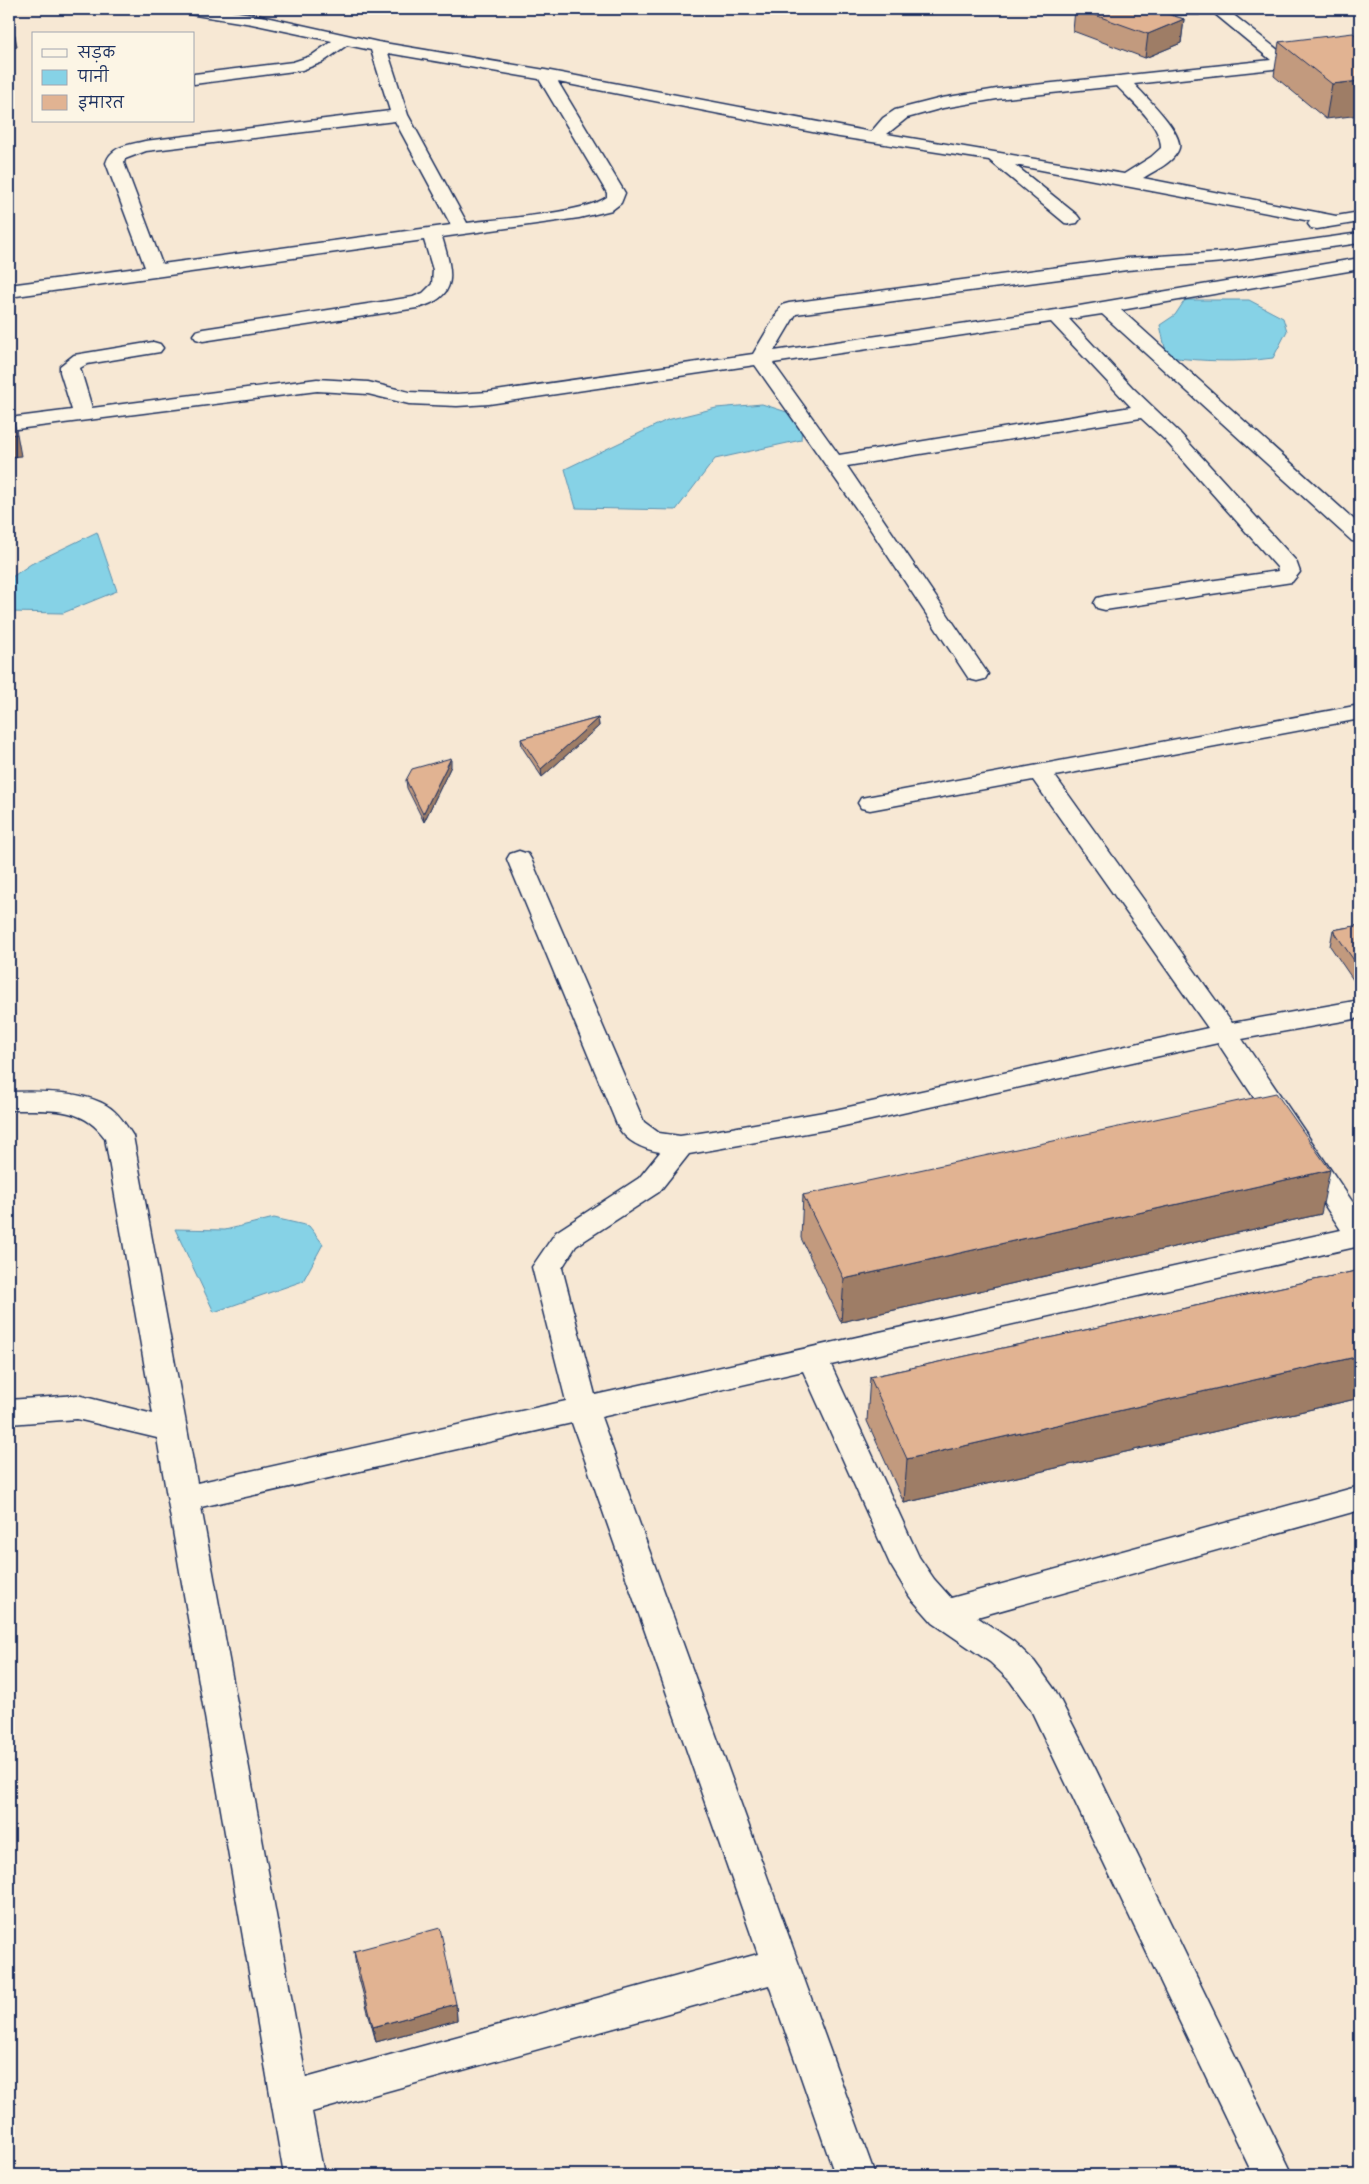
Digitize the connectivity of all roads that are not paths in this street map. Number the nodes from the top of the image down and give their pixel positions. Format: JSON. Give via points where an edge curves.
{"nodes":[{"id":1,"x":190,"y":9,"type":"edge"},
{"id":2,"x":1217,"y":9,"type":"edge"},
{"id":3,"x":344,"y":40,"type":"junction"},
{"id":4,"x":1360,"y":45,"type":"edge"},
{"id":5,"x":378,"y":47,"type":"junction"},
{"id":6,"x":1284,"y":62,"type":"junction"},
{"id":7,"x":545,"y":75,"type":"junction"},
{"id":8,"x":195,"y":79,"type":"edge"},
{"id":9,"x":1121,"y":80,"type":"junction"},
{"id":10,"x":400,"y":115,"type":"junction"},
{"id":11,"x":874,"y":138,"type":"junction"},
{"id":12,"x":994,"y":156,"type":"junction"},
{"id":13,"x":1127,"y":180,"type":"junction"},
{"id":14,"x":1360,"y":217,"type":"edge"},
{"id":15,"x":1071,"y":219,"type":"dead end"},
{"id":16,"x":1336,"y":221,"type":"junction"},
{"id":17,"x":460,"y":228,"type":"junction"},
{"id":18,"x":1289,"y":228,"type":"dead end"},
{"id":19,"x":431,"y":232,"type":"junction"},
{"id":20,"x":1360,"y":238,"type":"edge"},
{"id":21,"x":1224,"y":239,"type":"dead end"},
{"id":22,"x":1172,"y":261,"type":"junction"},
{"id":23,"x":1360,"y":263,"type":"edge"},
{"id":24,"x":155,"y":269,"type":"junction"},
{"id":25,"x":9,"y":290,"type":"edge"},
{"id":26,"x":1107,"y":308,"type":"junction"},
{"id":27,"x":1056,"y":316,"type":"junction"},
{"id":28,"x":203,"y":335,"type":"dead end"},
{"id":29,"x":154,"y":348,"type":"dead end"},
{"id":30,"x":760,"y":358,"type":"junction"},
{"id":31,"x":1145,"y":410,"type":"junction"},
{"id":32,"x":84,"y":415,"type":"junction"},
{"id":33,"x":9,"y":424,"type":"edge"},
{"id":34,"x":834,"y":462,"type":"junction"},
{"id":35,"x":1360,"y":536,"type":"edge"},
{"id":36,"x":1105,"y":603,"type":"dead end"},
{"id":37,"x":976,"y":674,"type":"dead end"},
{"id":38,"x":1360,"y":712,"type":"edge"},
{"id":39,"x":1040,"y":772,"type":"junction"},
{"id":40,"x":870,"y":803,"type":"dead end"},
{"id":41,"x":519,"y":859,"type":"dead end"},
{"id":42,"x":1360,"y":1008,"type":"edge"},
{"id":43,"x":1224,"y":1033,"type":"junction"},
{"id":44,"x":9,"y":1101,"type":"edge"},
{"id":45,"x":680,"y":1146,"type":"junction"},
{"id":46,"x":1360,"y":1236,"type":"edge"},
{"id":47,"x":812,"y":1358,"type":"junction"},
{"id":48,"x":583,"y":1409,"type":"junction"},
{"id":49,"x":9,"y":1412,"type":"edge"},
{"id":50,"x":172,"y":1430,"type":"junction"},
{"id":51,"x":184,"y":1498,"type":"junction"},
{"id":52,"x":1360,"y":1498,"type":"edge"},
{"id":53,"x":944,"y":1613,"type":"junction"},
{"id":54,"x":780,"y":1965,"type":"junction"},
{"id":55,"x":291,"y":2100,"type":"junction"},
{"id":56,"x":304,"y":2175,"type":"edge"},
{"id":57,"x":854,"y":2175,"type":"edge"},
{"id":58,"x":1273,"y":2175,"type":"edge"}],
"edges":[{"from":1,"to":3,"type":"street"},
{"from":2,"to":6,"type":"street"},
{"from":3,"to":5,"type":"street"},
{"from":3,"to":8,"type":"street","via":[[317,59],[296,67]]},
{"from":4,"to":6,"type":"street","via":[[1314,58]]},
{"from":5,"to":7,"type":"street"},
{"from":5,"to":10,"type":"street"},
{"from":6,"to":9,"type":"street"},
{"from":7,"to":11,"type":"street"},
{"from":7,"to":17,"type":"street","via":[[616,193],[615,199],[606,206],[579,212]]},
{"from":9,"to":11,"type":"street","via":[[997,94],[917,108],[889,122]]},
{"from":9,"to":13,"type":"street","via":[[1171,140],[1170,148],[1162,158]]},
{"from":10,"to":17,"type":"street"},
{"from":10,"to":24,"type":"street","via":[[146,146],[117,156],[114,163],[117,172]]},
{"from":11,"to":12,"type":"street"},
{"from":12,"to":13,"type":"street"},
{"from":12,"to":15,"type":"street"},
{"from":13,"to":16,"type":"street"},
{"from":14,"to":16,"type":"street"},
{"from":16,"to":18,"type":"street"},
{"from":17,"to":19,"type":"street"},
{"from":19,"to":24,"type":"street"},
{"from":19,"to":28,"type":"street","via":[[442,270],[441,285],[430,297],[417,302]]},
{"from":20,"to":22,"type":"street"},
{"from":21,"to":22,"type":"street","via":[[1207,242]]},
{"from":22,"to":30,"type":"street","via":[[1127,264],[789,309]]},
{"from":23,"to":26,"type":"street"},
{"from":24,"to":25,"type":"street"},
{"from":26,"to":27,"type":"street"},
{"from":26,"to":35,"type":"street"},
{"from":27,"to":30,"type":"street"},
{"from":27,"to":31,"type":"street"},
{"from":29,"to":32,"type":"street","via":[[80,359],[70,366]]},
{"from":30,"to":32,"type":"street","via":[[489,398],[409,398],[368,388],[317,385]]},
{"from":30,"to":34,"type":"street"},
{"from":31,"to":34,"type":"street"},
{"from":31,"to":36,"type":"street","via":[[1274,550],[1288,566],[1289,572],[1272,580]]},
{"from":32,"to":33,"type":"street"},
{"from":34,"to":37,"type":"street"},
{"from":38,"to":39,"type":"street"},
{"from":39,"to":40,"type":"street"},
{"from":39,"to":43,"type":"street"},
{"from":41,"to":45,"type":"street","via":[[632,1127],[651,1141]]},
{"from":42,"to":43,"type":"street"},
{"from":43,"to":45,"type":"street","via":[[835,1119]]},
{"from":43,"to":46,"type":"street"},
{"from":44,"to":50,"type":"street","via":[[44,1100],[79,1105],[103,1116],[119,1136]]},
{"from":45,"to":48,"type":"street","via":[[649,1185],[566,1240],[548,1267]]},
{"from":46,"to":47,"type":"street"},
{"from":47,"to":48,"type":"street"},
{"from":47,"to":53,"type":"street","via":[[906,1564]]},
{"from":48,"to":51,"type":"street"},
{"from":48,"to":54,"type":"street"},
{"from":49,"to":50,"type":"street","via":[[77,1408]]},
{"from":50,"to":51,"type":"street"},
{"from":51,"to":55,"type":"street"},
{"from":52,"to":53,"type":"street"},
{"from":53,"to":58,"type":"street","via":[[1002,1652],[1022,1671],[1043,1700]]},
{"from":54,"to":55,"type":"street"},
{"from":54,"to":57,"type":"street"},
{"from":55,"to":56,"type":"street"}]}
